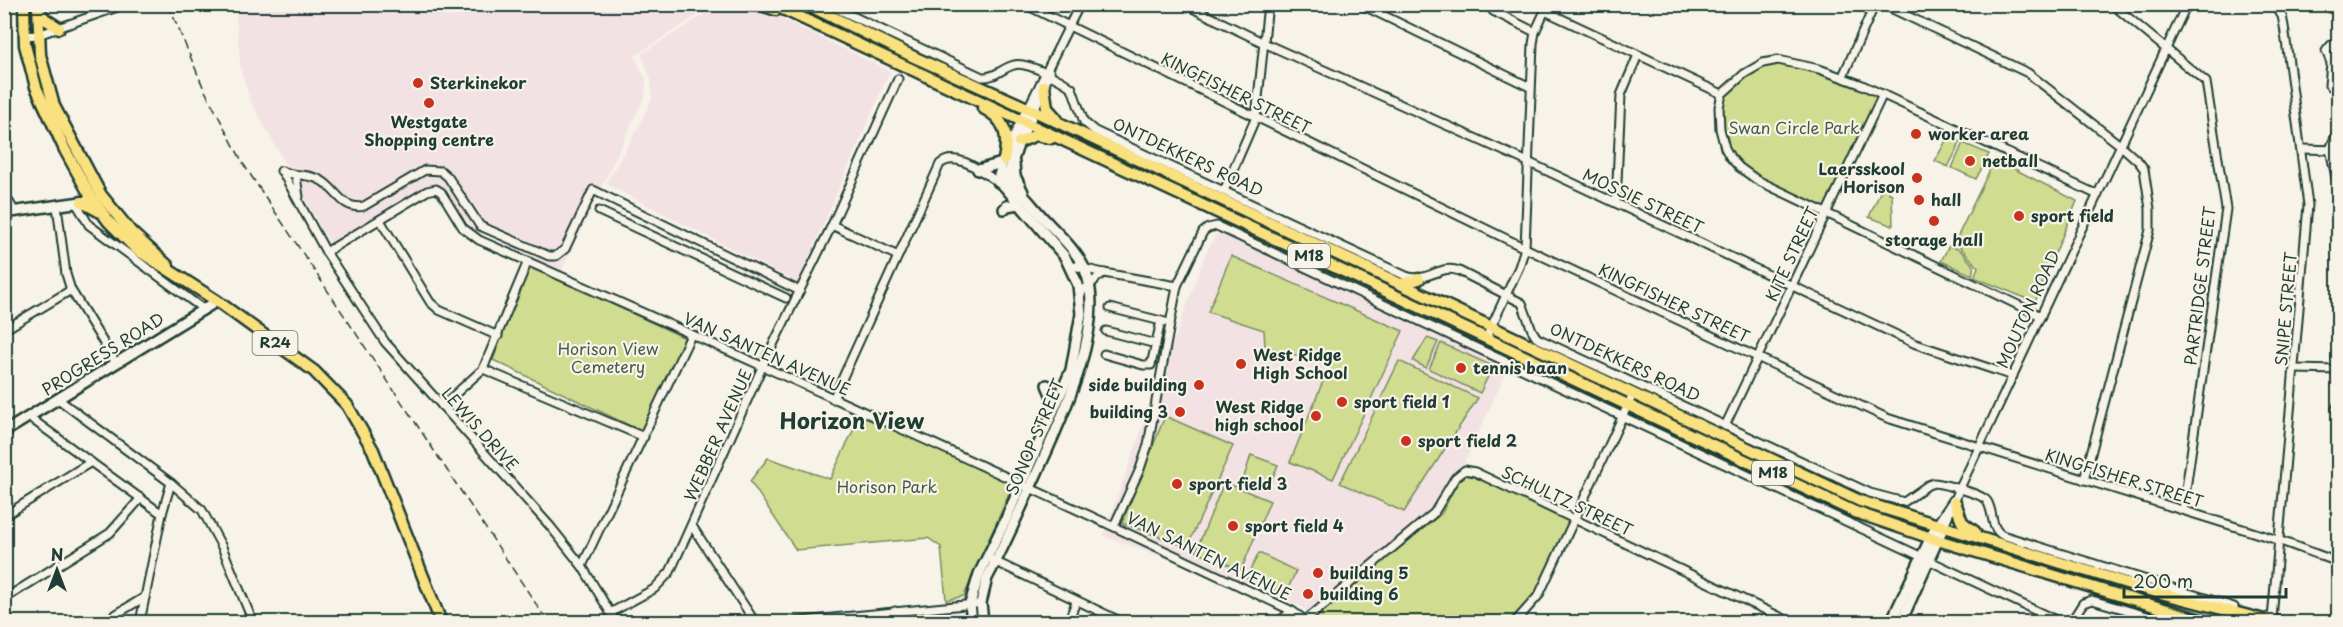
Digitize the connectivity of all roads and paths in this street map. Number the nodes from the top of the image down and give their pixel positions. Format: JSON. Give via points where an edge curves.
{"nodes":[{"id":1,"x":24,"y":4,"type":"edge"},
{"id":2,"x":126,"y":4,"type":"edge"},
{"id":3,"x":758,"y":4,"type":"edge"},
{"id":4,"x":772,"y":4,"type":"edge"},
{"id":5,"x":806,"y":4,"type":"edge"},
{"id":6,"x":827,"y":4,"type":"edge"},
{"id":7,"x":1024,"y":4,"type":"edge"},
{"id":8,"x":1080,"y":4,"type":"edge"},
{"id":9,"x":1184,"y":4,"type":"edge"},
{"id":10,"x":1268,"y":4,"type":"edge"},
{"id":11,"x":1360,"y":4,"type":"edge"},
{"id":12,"x":1490,"y":4,"type":"edge"},
{"id":13,"x":1875,"y":4,"type":"edge"},
{"id":14,"x":1882,"y":4,"type":"edge"},
{"id":15,"x":2112,"y":4,"type":"edge"},
{"id":16,"x":2187,"y":4,"type":"edge"},
{"id":17,"x":2274,"y":4,"type":"edge"},
{"id":18,"x":38,"y":7,"type":"edge"},
{"id":19,"x":1546,"y":8,"type":"edge"},
{"id":20,"x":791,"y":13,"type":"junction"},
{"id":21,"x":1070,"y":27,"type":"junction"},
{"id":22,"x":59,"y":28,"type":"junction"},
{"id":23,"x":1535,"y":32,"type":"junction"},
{"id":24,"x":38,"y":35,"type":"junction"},
{"id":25,"x":24,"y":36,"type":"junction"},
{"id":26,"x":1264,"y":43,"type":"junction"},
{"id":27,"x":2338,"y":45,"type":"edge"},
{"id":28,"x":2167,"y":48,"type":"junction"},
{"id":29,"x":1638,"y":55,"type":"junction"},
{"id":30,"x":928,"y":76,"type":"junction"},
{"id":31,"x":1843,"y":76,"type":"junction"},
{"id":32,"x":1046,"y":78,"type":"junction"},
{"id":33,"x":898,"y":79,"type":"dead end"},
{"id":34,"x":1530,"y":87,"type":"junction"},
{"id":35,"x":2338,"y":92,"type":"edge"},
{"id":36,"x":1722,"y":94,"type":"junction"},
{"id":37,"x":1883,"y":94,"type":"junction"},
{"id":38,"x":1031,"y":110,"type":"junction"},
{"id":39,"x":1257,"y":117,"type":"junction"},
{"id":40,"x":1026,"y":121,"type":"junction"},
{"id":41,"x":2338,"y":130,"type":"edge"},
{"id":42,"x":1078,"y":132,"type":"junction"},
{"id":43,"x":1019,"y":142,"type":"junction"},
{"id":44,"x":1074,"y":144,"type":"junction"},
{"id":45,"x":2120,"y":146,"type":"junction"},
{"id":46,"x":2302,"y":148,"type":"junction"},
{"id":47,"x":2334,"y":150,"type":"edge"},
{"id":48,"x":1007,"y":160,"type":"junction"},
{"id":49,"x":1528,"y":162,"type":"junction"},
{"id":50,"x":978,"y":170,"type":"junction"},
{"id":51,"x":296,"y":176,"type":"junction"},
{"id":52,"x":1000,"y":180,"type":"junction"},
{"id":53,"x":2338,"y":187,"type":"edge"},
{"id":54,"x":1224,"y":191,"type":"junction"},
{"id":55,"x":4,"y":193,"type":"edge"},
{"id":56,"x":2098,"y":195,"type":"junction"},
{"id":57,"x":612,"y":199,"type":"junction"},
{"id":58,"x":88,"y":200,"type":"junction"},
{"id":59,"x":588,"y":201,"type":"junction"},
{"id":60,"x":1029,"y":202,"type":"junction"},
{"id":61,"x":1616,"y":202,"type":"junction"},
{"id":62,"x":1018,"y":204,"type":"junction"},
{"id":63,"x":57,"y":206,"type":"junction"},
{"id":64,"x":302,"y":206,"type":"junction"},
{"id":65,"x":1004,"y":209,"type":"dead end"},
{"id":66,"x":599,"y":211,"type":"dead end"},
{"id":67,"x":15,"y":212,"type":"junction"},
{"id":68,"x":4,"y":213,"type":"edge"},
{"id":69,"x":1826,"y":215,"type":"junction"},
{"id":70,"x":380,"y":220,"type":"junction"},
{"id":71,"x":832,"y":225,"type":"junction"},
{"id":72,"x":1525,"y":248,"type":"junction"},
{"id":73,"x":326,"y":252,"type":"junction"},
{"id":74,"x":898,"y":256,"type":"junction"},
{"id":75,"x":528,"y":261,"type":"junction"},
{"id":76,"x":1069,"y":265,"type":"junction"},
{"id":77,"x":752,"y":267,"type":"junction"},
{"id":78,"x":1085,"y":269,"type":"junction"},
{"id":79,"x":175,"y":273,"type":"junction"},
{"id":80,"x":1104,"y":273,"type":"junction"},
{"id":81,"x":745,"y":279,"type":"junction"},
{"id":82,"x":1419,"y":279,"type":"junction"},
{"id":83,"x":1401,"y":284,"type":"junction"},
{"id":84,"x":1177,"y":286,"type":"junction"},
{"id":85,"x":1090,"y":287,"type":"junction"},
{"id":86,"x":1792,"y":287,"type":"junction"},
{"id":87,"x":70,"y":290,"type":"junction"},
{"id":88,"x":800,"y":291,"type":"junction"},
{"id":89,"x":1507,"y":295,"type":"junction"},
{"id":90,"x":1080,"y":296,"type":"junction"},
{"id":91,"x":786,"y":298,"type":"dead end"},
{"id":92,"x":217,"y":300,"type":"junction"},
{"id":93,"x":1110,"y":308,"type":"dead end"},
{"id":94,"x":203,"y":309,"type":"junction"},
{"id":95,"x":2041,"y":316,"type":"junction"},
{"id":96,"x":1161,"y":321,"type":"junction"},
{"id":97,"x":1170,"y":324,"type":"junction"},
{"id":98,"x":1491,"y":326,"type":"junction"},
{"id":99,"x":4,"y":330,"type":"edge"},
{"id":100,"x":1106,"y":331,"type":"dead end"},
{"id":101,"x":691,"y":335,"type":"junction"},
{"id":102,"x":498,"y":336,"type":"junction"},
{"id":103,"x":1486,"y":338,"type":"junction"},
{"id":104,"x":1156,"y":344,"type":"junction"},
{"id":105,"x":1104,"y":354,"type":"dead end"},
{"id":106,"x":1758,"y":357,"type":"junction"},
{"id":107,"x":116,"y":363,"type":"junction"},
{"id":108,"x":764,"y":365,"type":"junction"},
{"id":109,"x":483,"y":369,"type":"junction"},
{"id":110,"x":2295,"y":369,"type":"junction"},
{"id":111,"x":2338,"y":370,"type":"edge"},
{"id":112,"x":2013,"y":376,"type":"junction"},
{"id":113,"x":1070,"y":384,"type":"junction"},
{"id":114,"x":1061,"y":392,"type":"junction"},
{"id":115,"x":1634,"y":394,"type":"junction"},
{"id":116,"x":58,"y":399,"type":"junction"},
{"id":117,"x":833,"y":399,"type":"junction"},
{"id":118,"x":1069,"y":401,"type":"junction"},
{"id":119,"x":1055,"y":404,"type":"junction"},
{"id":120,"x":1628,"y":405,"type":"junction"},
{"id":121,"x":2338,"y":405,"type":"edge"},
{"id":122,"x":442,"y":406,"type":"junction"},
{"id":123,"x":2338,"y":412,"type":"edge"},
{"id":124,"x":29,"y":417,"type":"junction"},
{"id":125,"x":1623,"y":417,"type":"junction"},
{"id":126,"x":1725,"y":426,"type":"junction"},
{"id":127,"x":4,"y":432,"type":"edge"},
{"id":128,"x":644,"y":437,"type":"junction"},
{"id":129,"x":1979,"y":448,"type":"junction"},
{"id":130,"x":90,"y":462,"type":"junction"},
{"id":131,"x":2084,"y":480,"type":"junction"},
{"id":132,"x":171,"y":483,"type":"junction"},
{"id":133,"x":1025,"y":486,"type":"junction"},
{"id":134,"x":1957,"y":496,"type":"junction"},
{"id":135,"x":141,"y":498,"type":"junction"},
{"id":136,"x":2183,"y":510,"type":"junction"},
{"id":137,"x":162,"y":514,"type":"junction"},
{"id":138,"x":4,"y":516,"type":"edge"},
{"id":139,"x":1576,"y":519,"type":"junction"},
{"id":140,"x":1941,"y":525,"type":"junction"},
{"id":141,"x":692,"y":526,"type":"junction"},
{"id":142,"x":1114,"y":526,"type":"junction"},
{"id":143,"x":1935,"y":539,"type":"junction"},
{"id":144,"x":2278,"y":540,"type":"junction"},
{"id":145,"x":2002,"y":544,"type":"junction"},
{"id":146,"x":1926,"y":559,"type":"junction"},
{"id":147,"x":991,"y":560,"type":"junction"},
{"id":148,"x":2338,"y":561,"type":"edge"},
{"id":149,"x":582,"y":566,"type":"junction"},
{"id":150,"x":145,"y":597,"type":"junction"},
{"id":151,"x":4,"y":599,"type":"edge"},
{"id":152,"x":1076,"y":602,"type":"junction"},
{"id":153,"x":981,"y":603,"type":"junction"},
{"id":154,"x":970,"y":604,"type":"junction"},
{"id":155,"x":895,"y":611,"type":"junction"},
{"id":156,"x":1292,"y":611,"type":"junction"},
{"id":157,"x":610,"y":613,"type":"junction"},
{"id":158,"x":1307,"y":621,"type":"edge"},
{"id":159,"x":2272,"y":621,"type":"edge"},
{"id":160,"x":103,"y":622,"type":"edge"},
{"id":161,"x":140,"y":622,"type":"edge"},
{"id":162,"x":253,"y":622,"type":"edge"},
{"id":163,"x":441,"y":622,"type":"edge"},
{"id":164,"x":616,"y":622,"type":"edge"},
{"id":165,"x":755,"y":622,"type":"edge"},
{"id":166,"x":792,"y":622,"type":"edge"},
{"id":167,"x":896,"y":622,"type":"edge"},
{"id":168,"x":972,"y":622,"type":"edge"},
{"id":169,"x":983,"y":622,"type":"edge"},
{"id":170,"x":1068,"y":622,"type":"edge"},
{"id":171,"x":1122,"y":622,"type":"edge"},
{"id":172,"x":1278,"y":622,"type":"edge"},
{"id":173,"x":1515,"y":622,"type":"edge"},
{"id":174,"x":1791,"y":622,"type":"edge"},
{"id":175,"x":1891,"y":622,"type":"edge"},
{"id":176,"x":1900,"y":622,"type":"edge"},
{"id":177,"x":2060,"y":622,"type":"edge"},
{"id":178,"x":2071,"y":622,"type":"edge"},
{"id":179,"x":2168,"y":622,"type":"edge"},
{"id":180,"x":2207,"y":622,"type":"edge"},
{"id":181,"x":2284,"y":622,"type":"edge"}],
"edges":[{"from":1,"to":25,"type":"main road","number":"R24"},
{"from":2,"to":22,"type":"street"},
{"from":3,"to":20,"type":"main road"},
{"from":4,"to":20,"type":"main road","number":"M18"},
{"from":5,"to":38,"type":"main road","name":"ONTDEKKERS ROAD","number":"M18"},
{"from":6,"to":32,"type":"street","name":"ONTDEKKERS ROAD","via":[[982,77],[991,77],[1017,64],[1028,65]]},
{"from":7,"to":21,"type":"street","name":"KINGFISHER STREET"},
{"from":8,"to":21,"type":"street"},
{"from":9,"to":26,"type":"street","name":"MOSSIE STREET"},
{"from":10,"to":26,"type":"street"},
{"from":11,"to":34,"type":"street"},
{"from":12,"to":23,"type":"street","via":[[1493,11]]},
{"from":13,"to":31,"type":"street"},
{"from":14,"to":45,"type":"street","via":[[2028,73]]},
{"from":15,"to":28,"type":"street","name":"PARTRIDGE STREET"},
{"from":16,"to":28,"type":"street","name":"MOUTON ROAD"},
{"from":17,"to":46,"type":"street","name":"SNIPE STREET","via":[[2283,19]]},
{"from":18,"to":22,"type":"main road","via":[[45,19]]},
{"from":18,"to":24,"type":"main road","number":"R24"},
{"from":19,"to":23,"type":"street"},
{"from":19,"to":29,"type":"street"},
{"from":20,"to":30,"type":"main road","number":"M18"},
{"from":21,"to":32,"type":"street"},
{"from":21,"to":39,"type":"street","name":"KINGFISHER STREET"},
{"from":22,"to":24,"type":"street"},
{"from":23,"to":34,"type":"street"},
{"from":24,"to":25,"type":"street"},
{"from":24,"to":58,"type":"main road","number":"R24","via":[[42,69]]},
{"from":25,"to":58,"type":"main road","number":"R24","via":[[38,92]]},
{"from":26,"to":39,"type":"street"},
{"from":26,"to":49,"type":"street","name":"MOSSIE STREET"},
{"from":27,"to":35,"type":"street","via":[[2331,45],[2326,51],[2331,63],[2330,85]]},
{"from":28,"to":45,"type":"street","name":"MOUTON ROAD"},
{"from":28,"to":136,"type":"street","name":"PARTRIDGE STREET","via":[[2208,85],[2226,209]]},
{"from":29,"to":36,"type":"street"},
{"from":29,"to":61,"type":"street","via":[[1621,95]]},
{"from":30,"to":40,"type":"main road","number":"M18"},
{"from":30,"to":48,"type":"main road","via":[[1000,120],[1007,137]]},
{"from":31,"to":36,"type":"street","via":[[1772,60],[1749,70]]},
{"from":31,"to":37,"type":"street"},
{"from":32,"to":38,"type":"street"},
{"from":32,"to":38,"type":"street"},
{"from":32,"to":42,"type":"main road","via":[[1046,104],[1051,114]]},
{"from":32,"to":54,"type":"street","name":"ONTDEKKERS ROAD","via":[[1072,88],[1084,122],[1090,128]]},
{"from":33,"to":71,"type":"street","name":"WEBBER AVENUE"},
{"from":34,"to":49,"type":"street"},
{"from":36,"to":69,"type":"street","via":[[1721,137],[1734,162],[1757,180]]},
{"from":37,"to":56,"type":"street"},
{"from":37,"to":69,"type":"street","name":"KITE STREET"},
{"from":38,"to":40,"type":"street"},
{"from":38,"to":42,"type":"main road","name":"ONTDEKKERS ROAD","number":"M18"},
{"from":39,"to":54,"type":"street"},
{"from":39,"to":72,"type":"street","name":"KINGFISHER STREET"},
{"from":40,"to":43,"type":"street"},
{"from":40,"to":44,"type":"main road","number":"M18"},
{"from":40,"to":48,"type":"street"},
{"from":41,"to":47,"type":"street"},
{"from":42,"to":83,"type":"main road","name":"ONTDEKKERS ROAD","number":"M18"},
{"from":43,"to":44,"type":"main road","via":[[1040,135]]},
{"from":43,"to":48,"type":"street"},
{"from":44,"to":103,"type":"main road","number":"M18"},
{"from":45,"to":56,"type":"street","name":"MOUTON ROAD"},
{"from":45,"to":131,"type":"street","via":[[2144,169],[2150,230]]},
{"from":46,"to":47,"type":"street"},
{"from":46,"to":110,"type":"street","name":"SNIPE STREET","via":[[2308,205]]},
{"from":47,"to":53,"type":"street"},
{"from":48,"to":50,"type":"street"},
{"from":48,"to":52,"type":"street"},
{"from":48,"to":60,"type":"street"},
{"from":49,"to":61,"type":"street","name":"MOSSIE STREET"},
{"from":49,"to":72,"type":"street"},
{"from":50,"to":52,"type":"street"},
{"from":50,"to":74,"type":"street","via":[[953,159],[940,164]]},
{"from":51,"to":59,"type":"street","via":[[320,179],[348,205],[360,207],[425,170],[441,171],[480,226],[549,256],[565,249]]},
{"from":51,"to":64,"type":"street"},
{"from":51,"to":64,"type":"street","via":[[281,171]]},
{"from":52,"to":60,"type":"street","name":"SONOP STREET"},
{"from":52,"to":62,"type":"street","name":"SONOP STREET"},
{"from":54,"to":82,"type":"street","name":"ONTDEKKERS ROAD","via":[[1402,275]]},
{"from":55,"to":67,"type":"street"},
{"from":56,"to":95,"type":"street","name":"MOUTON ROAD"},
{"from":57,"to":59,"type":"street"},
{"from":57,"to":59,"type":"street","via":[[593,190]]},
{"from":57,"to":77,"type":"street"},
{"from":58,"to":63,"type":"street"},
{"from":58,"to":79,"type":"main road","number":"R24","via":[[131,232]]},
{"from":58,"to":79,"type":"main road","number":"R24","via":[[136,249]]},
{"from":58,"to":94,"type":"street","via":[[83,219]]},
{"from":60,"to":78,"type":"street","name":"SONOP STREET"},
{"from":61,"to":86,"type":"street","name":"MOSSIE STREET"},
{"from":62,"to":65,"type":"street"},
{"from":62,"to":76,"type":"street","name":"SONOP STREET"},
{"from":63,"to":67,"type":"street"},
{"from":63,"to":87,"type":"street"},
{"from":64,"to":73,"type":"street","name":"LEWIS DRIVE"},
{"from":66,"to":81,"type":"street"},
{"from":67,"to":68,"type":"street"},
{"from":69,"to":86,"type":"street","name":"KITE STREET"},
{"from":69,"to":95,"type":"street"},
{"from":70,"to":73,"type":"street"},
{"from":70,"to":75,"type":"street","name":"VAN SANTEN AVENUE","via":[[427,190],[436,189],[469,234]]},
{"from":70,"to":102,"type":"street","via":[[430,302],[439,310]]},
{"from":71,"to":74,"type":"street"},
{"from":71,"to":88,"type":"street","name":"WEBBER AVENUE"},
{"from":72,"to":89,"type":"street"},
{"from":72,"to":106,"type":"street","name":"KINGFISHER STREET"},
{"from":73,"to":122,"type":"street","name":"LEWIS DRIVE","via":[[385,342]]},
{"from":74,"to":117,"type":"street"},
{"from":75,"to":101,"type":"street","name":"VAN SANTEN AVENUE"},
{"from":75,"to":102,"type":"street"},
{"from":76,"to":78,"type":"street"},
{"from":76,"to":90,"type":"street","name":"SONOP STREET"},
{"from":77,"to":81,"type":"street"},
{"from":77,"to":88,"type":"street"},
{"from":78,"to":80,"type":"street"},
{"from":78,"to":85,"type":"street","name":"SONOP STREET"},
{"from":79,"to":92,"type":"main road","number":"R24"},
{"from":80,"to":84,"type":"street"},
{"from":80,"to":85,"type":"street"},
{"from":81,"to":91,"type":"street"},
{"from":82,"to":83,"type":"main road"},
{"from":82,"to":89,"type":"street","name":"ONTDEKKERS ROAD","via":[[1454,268]]},
{"from":83,"to":98,"type":"main road","name":"ONTDEKKERS ROAD","number":"M18"},
{"from":84,"to":97,"type":"street"},
{"from":84,"to":125,"type":"street","via":[[1203,232],[1217,226]]},
{"from":85,"to":90,"type":"street"},
{"from":85,"to":113,"type":"street","name":"SONOP STREET","via":[[1088,334]]},
{"from":86,"to":106,"type":"street","name":"KITE STREET"},
{"from":86,"to":112,"type":"street","name":"MOSSIE STREET","via":[[1916,344]]},
{"from":87,"to":99,"type":"street"},
{"from":87,"to":107,"type":"street"},
{"from":88,"to":108,"type":"street","name":"WEBBER AVENUE"},
{"from":89,"to":98,"type":"street"},
{"from":89,"to":126,"type":"street","name":"ONTDEKKERS ROAD","via":[[1524,305],[1537,338]]},
{"from":90,"to":113,"type":"street","name":"SONOP STREET","via":[[1079,334]]},
{"from":92,"to":94,"type":"street","name":"PROGRESS ROAD"},
{"from":92,"to":163,"type":"main road","number":"R24","via":[[314,371],[347,405],[373,450]]},
{"from":93,"to":96,"type":"street"},
{"from":94,"to":107,"type":"street","name":"PROGRESS ROAD"},
{"from":95,"to":112,"type":"street","name":"MOUTON ROAD"},
{"from":96,"to":97,"type":"street"},
{"from":96,"to":104,"type":"street"},
{"from":97,"to":142,"type":"street","via":[[1148,445]]},
{"from":98,"to":103,"type":"street"},
{"from":98,"to":115,"type":"main road","name":"ONTDEKKERS ROAD","number":"M18"},
{"from":100,"to":104,"type":"street"},
{"from":101,"to":108,"type":"street","name":"VAN SANTEN AVENUE"},
{"from":101,"to":128,"type":"street"},
{"from":102,"to":109,"type":"street"},
{"from":103,"to":120,"type":"main road","number":"M18"},
{"from":104,"to":105,"type":"street","via":[[1151,365]]},
{"from":106,"to":126,"type":"street","name":"KITE STREET"},
{"from":106,"to":129,"type":"street","name":"KINGFISHER STREET","via":[[1887,418]]},
{"from":107,"to":116,"type":"street","name":"PROGRESS ROAD"},
{"from":108,"to":117,"type":"street","name":"VAN SANTEN AVENUE"},
{"from":108,"to":141,"type":"street","name":"WEBBER AVENUE"},
{"from":109,"to":122,"type":"street"},
{"from":109,"to":128,"type":"street"},
{"from":110,"to":111,"type":"street"},
{"from":110,"to":144,"type":"street","name":"SNIPE STREET"},
{"from":112,"to":129,"type":"street","name":"MOUTON ROAD"},
{"from":113,"to":114,"type":"street","name":"SONOP STREET"},
{"from":113,"to":118,"type":"street","name":"SONOP STREET"},
{"from":113,"to":119,"type":"street","via":[[1048,386]]},
{"from":114,"to":118,"type":"street"},
{"from":114,"to":119,"type":"street","name":"SONOP STREET"},
{"from":115,"to":120,"type":"street"},
{"from":115,"to":140,"type":"main road","name":"ONTDEKKERS ROAD","number":"M18","via":[[1860,501]]},
{"from":116,"to":124,"type":"street","name":"PROGRESS ROAD"},
{"from":116,"to":132,"type":"street"},
{"from":117,"to":133,"type":"street","name":"VAN SANTEN AVENUE"},
{"from":118,"to":133,"type":"street","name":"SONOP STREET"},
{"from":119,"to":133,"type":"street","name":"SONOP STREET"},
{"from":120,"to":125,"type":"street"},
{"from":120,"to":143,"type":"main road","number":"M18","via":[[1855,512]]},
{"from":121,"to":123,"type":"street"},
{"from":122,"to":149,"type":"street","name":"LEWIS DRIVE"},
{"from":124,"to":127,"type":"street","name":"PROGRESS ROAD"},
{"from":124,"to":130,"type":"street"},
{"from":125,"to":139,"type":"street"},
{"from":125,"to":146,"type":"street"},
{"from":126,"to":134,"type":"street","name":"ONTDEKKERS ROAD","via":[[1894,501],[1907,501],[1932,483]]},
{"from":128,"to":149,"type":"street"},
{"from":129,"to":131,"type":"street","name":"KINGFISHER STREET"},
{"from":129,"to":134,"type":"street","name":"MOUTON ROAD"},
{"from":130,"to":135,"type":"street"},
{"from":130,"to":138,"type":"street"},
{"from":131,"to":136,"type":"street","name":"KINGFISHER STREET"},
{"from":132,"to":137,"type":"street"},
{"from":132,"to":162,"type":"street","via":[[196,503],[210,523]]},
{"from":133,"to":142,"type":"street","name":"VAN SANTEN AVENUE"},
{"from":133,"to":147,"type":"street","name":"SONOP STREET"},
{"from":134,"to":140,"type":"street","name":"MOUTON ROAD"},
{"from":134,"to":145,"type":"main road","via":[[1959,518],[1965,526]]},
{"from":134,"to":159,"type":"street","name":"ONTDEKKERS ROAD","via":[[1986,499],[1996,529],[2002,535]]},
{"from":135,"to":137,"type":"street"},
{"from":135,"to":151,"type":"street","via":[[110,533]]},
{"from":136,"to":144,"type":"street","name":"KINGFISHER STREET"},
{"from":137,"to":150,"type":"street"},
{"from":139,"to":158,"type":"street","name":"SCHULTZ STREET","via":[[1475,472],[1461,472],[1434,513]]},
{"from":139,"to":173,"type":"street","via":[[1539,595]]},
{"from":139,"to":174,"type":"street","name":"SCHULTZ STREET"},
{"from":140,"to":143,"type":"street","name":"MOUTON ROAD"},
{"from":140,"to":145,"type":"main road","name":"ONTDEKKERS ROAD","number":"M18"},
{"from":141,"to":157,"type":"street","name":"WEBBER AVENUE","via":[[666,578],[645,595]]},
{"from":141,"to":165,"type":"street"},
{"from":142,"to":156,"type":"street","name":"VAN SANTEN AVENUE"},
{"from":143,"to":146,"type":"street","name":"MOUTON ROAD"},
{"from":143,"to":180,"type":"main road","number":"M18"},
{"from":144,"to":148,"type":"street","name":"KINGFISHER STREET"},
{"from":144,"to":159,"type":"street","name":"SNIPE STREET"},
{"from":145,"to":159,"type":"main road","name":"ONTDEKKERS ROAD","number":"M18","via":[[2149,590]]},
{"from":146,"to":175,"type":"street","name":"MOUTON ROAD"},
{"from":146,"to":176,"type":"street","name":"MOUTON ROAD"},
{"from":146,"to":177,"type":"street"},
{"from":147,"to":152,"type":"street"},
{"from":147,"to":153,"type":"street","name":"SONOP STREET"},
{"from":147,"to":154,"type":"street","name":"SONOP STREET"},
{"from":149,"to":157,"type":"street","name":"LEWIS DRIVE"},
{"from":150,"to":160,"type":"street"},
{"from":150,"to":161,"type":"street"},
{"from":152,"to":170,"type":"street"},
{"from":152,"to":171,"type":"street"},
{"from":153,"to":154,"type":"street"},
{"from":153,"to":169,"type":"street","name":"SONOP STREET"},
{"from":154,"to":155,"type":"street"},
{"from":154,"to":168,"type":"street","name":"SONOP STREET"},
{"from":155,"to":166,"type":"street"},
{"from":155,"to":167,"type":"street"},
{"from":156,"to":158,"type":"street","name":"VAN SANTEN AVENUE"},
{"from":156,"to":172,"type":"street"},
{"from":157,"to":164,"type":"street","name":"LEWIS DRIVE"},
{"from":159,"to":181,"type":"street","name":"ONTDEKKERS ROAD"},
{"from":178,"to":179,"type":"street","via":[[2079,607],[2089,600]]}]}
